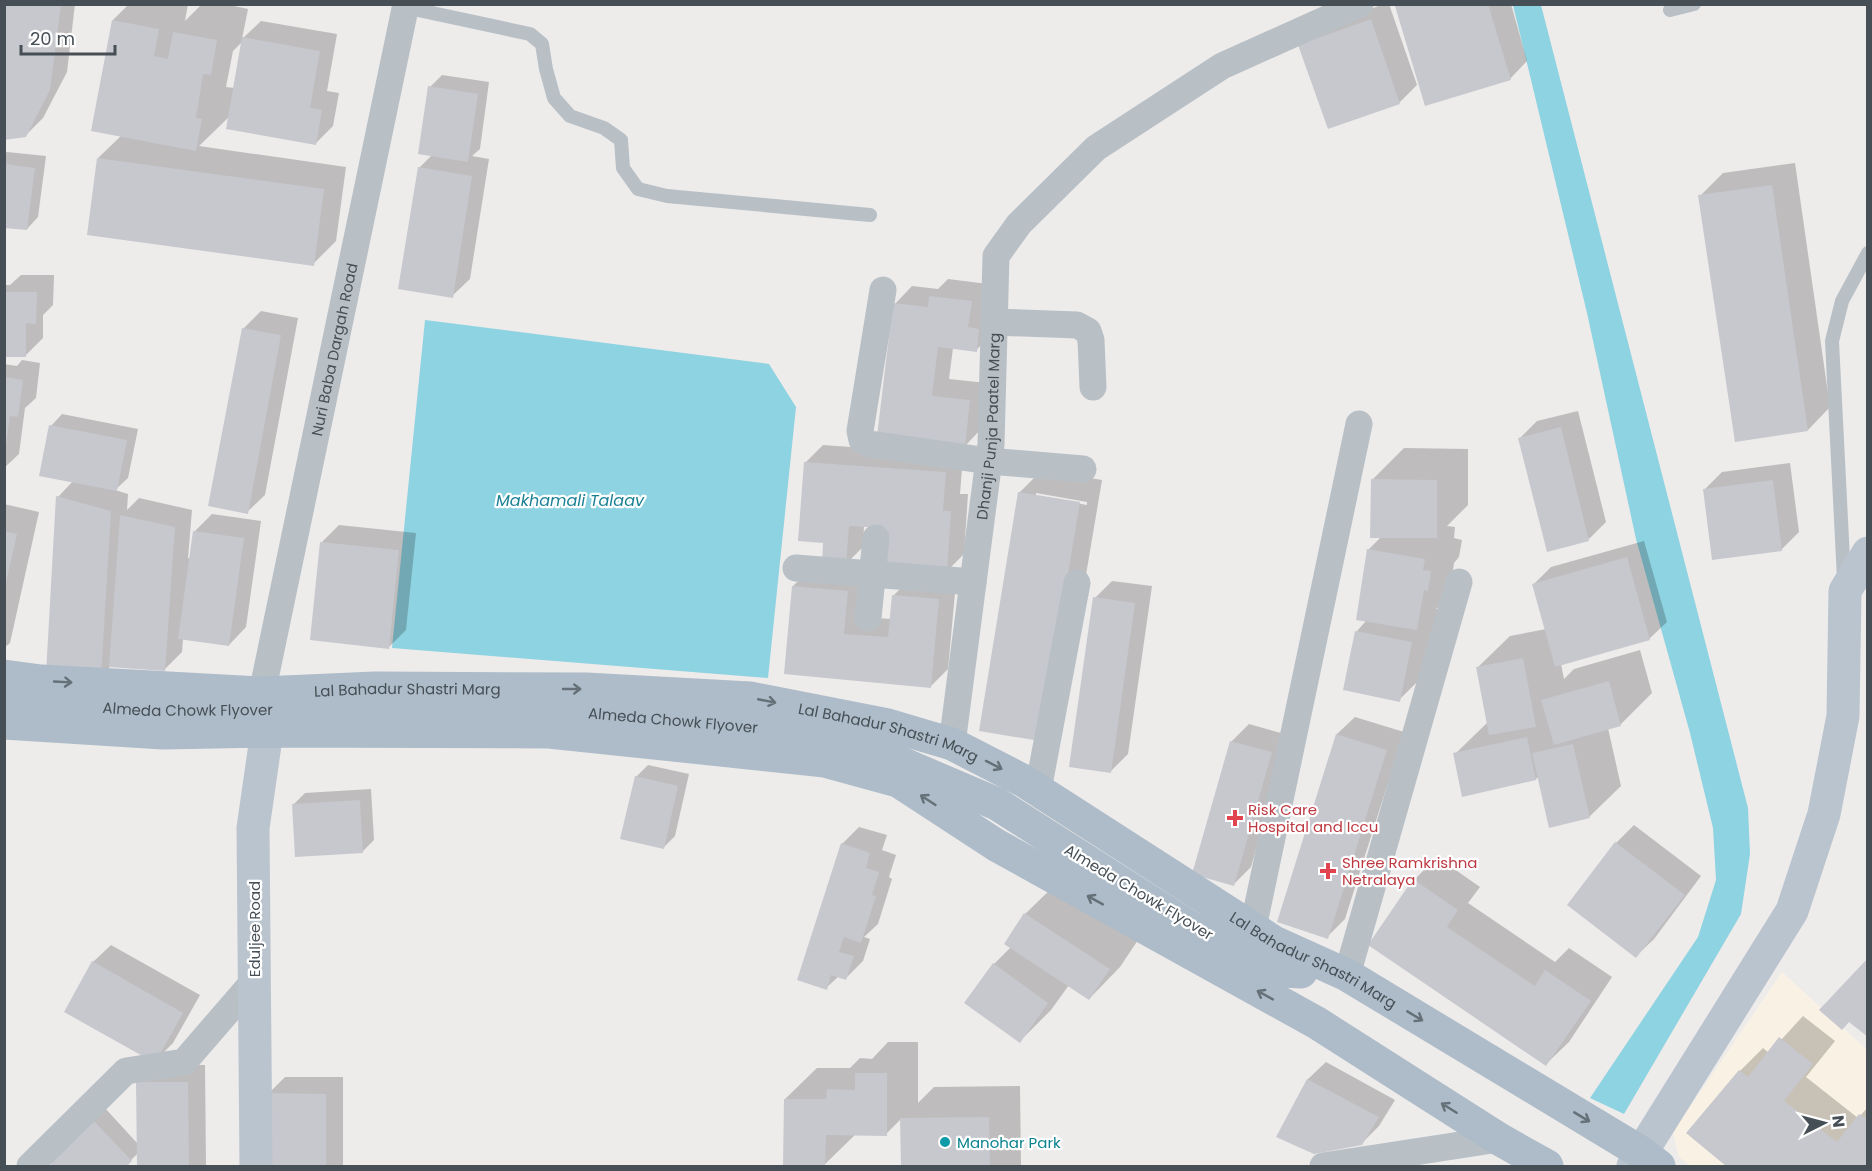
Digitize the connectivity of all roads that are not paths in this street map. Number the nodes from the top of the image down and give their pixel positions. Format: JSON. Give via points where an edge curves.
{"nodes":[{"id":1,"x":1360,"y":4,"type":"edge"},
{"id":2,"x":1694,"y":4,"type":"edge"},
{"id":3,"x":403,"y":5,"type":"edge"},
{"id":4,"x":1670,"y":10,"type":"dead end"},
{"id":5,"x":870,"y":215,"type":"dead end"},
{"id":6,"x":1868,"y":253,"type":"edge"},
{"id":7,"x":883,"y":290,"type":"dead end"},
{"id":8,"x":994,"y":322,"type":"junction"},
{"id":9,"x":1093,"y":387,"type":"dead end"},
{"id":10,"x":1359,"y":424,"type":"dead end"},
{"id":11,"x":989,"y":460,"type":"junction"},
{"id":12,"x":1083,"y":469,"type":"dead end"},
{"id":13,"x":876,"y":538,"type":"dead end"},
{"id":14,"x":1868,"y":553,"type":"edge"},
{"id":15,"x":796,"y":568,"type":"dead end"},
{"id":16,"x":872,"y":574,"type":"junction"},
{"id":17,"x":973,"y":582,"type":"junction"},
{"id":18,"x":1458,"y":582,"type":"dead end"},
{"id":19,"x":1077,"y":583,"type":"dead end"},
{"id":20,"x":1845,"y":591,"type":"junction"},
{"id":21,"x":868,"y":618,"type":"dead end"},
{"id":22,"x":4,"y":676,"type":"edge"},
{"id":23,"x":262,"y":693,"type":"junction"},
{"id":24,"x":4,"y":700,"type":"edge"},
{"id":25,"x":4,"y":723,"type":"edge"},
{"id":26,"x":267,"y":730,"type":"junction"},
{"id":27,"x":952,"y":744,"type":"junction"},
{"id":28,"x":1038,"y":790,"type":"junction"},
{"id":29,"x":1253,"y":928,"type":"junction"},
{"id":30,"x":1284,"y":972,"type":"junction"},
{"id":31,"x":1347,"y":975,"type":"junction"},
{"id":32,"x":254,"y":981,"type":"junction"},
{"id":33,"x":1317,"y":1023,"type":"junction"},
{"id":34,"x":1499,"y":1139,"type":"junction"},
{"id":35,"x":1644,"y":1162,"type":"edge"},
{"id":36,"x":30,"y":1167,"type":"edge"},
{"id":37,"x":256,"y":1167,"type":"edge"},
{"id":38,"x":1323,"y":1167,"type":"edge"},
{"id":39,"x":1547,"y":1167,"type":"edge"}],
"edges":[{"from":1,"to":8,"type":"street","name":"Dhanji Punja Paatel Marg","via":[[1222,66],[1096,148],[1019,224],[996,256]]},
{"from":2,"to":4,"type":"lane"},
{"from":3,"to":5,"type":"lane","via":[[530,33],[542,44],[554,98],[570,116],[604,128],[621,140],[623,168],[638,189],[667,196]]},
{"from":3,"to":23,"type":"street","name":"Nuri Baba Dargah Road"},
{"from":6,"to":20,"type":"lane","via":[[1842,301],[1832,341]]},
{"from":7,"to":11,"type":"street","via":[[860,431],[862,440]]},
{"from":8,"to":9,"type":"street","via":[[1077,325],[1088,331]]},
{"from":8,"to":11,"type":"street","name":"Dhanji Punja Paatel Marg"},
{"from":10,"to":29,"type":"street"},
{"from":11,"to":12,"type":"street"},
{"from":11,"to":17,"type":"street","name":"Dhanji Punja Paatel Marg"},
{"from":13,"to":16,"type":"street"},
{"from":14,"to":20,"type":"street"},
{"from":15,"to":16,"type":"street"},
{"from":16,"to":17,"type":"street"},
{"from":16,"to":21,"type":"street"},
{"from":17,"to":27,"type":"street","name":"Dhanji Punja Paatel Marg"},
{"from":18,"to":31,"type":"street"},
{"from":19,"to":28,"type":"street"},
{"from":20,"to":35,"type":"street","via":[[1844,716],[1824,814],[1792,911]]},
{"from":22,"to":23,"type":"main road","name":"Lal Bahadur Shastri Marg","one_way":true},
{"from":23,"to":26,"type":"street","name":"Eduljee Road"},
{"from":23,"to":27,"type":"main road","name":"Lal Bahadur Shastri Marg","one_way":true,"via":[[375,688],[586,688],[750,698],[888,725]]},
{"from":24,"to":30,"type":"main road","name":"Almeda Chowk Flyover","bridge":true,"via":[[148,710],[529,707],[802,731],[901,764],[997,804],[1193,929]]},
{"from":25,"to":26,"type":"main road","via":[[163,733]]},
{"from":26,"to":32,"type":"street","name":"Eduljee Road","via":[[253,828]]},
{"from":33,"to":26,"type":"main road","one_way":true,"via":[[996,845],[898,781],[825,760],[549,732]]},
{"from":27,"to":28,"type":"main road","name":"Lal Bahadur Shastri Marg","one_way":true},
{"from":28,"to":29,"type":"main road","name":"Lal Bahadur Shastri Marg"},
{"from":29,"to":31,"type":"main road","name":"Lal Bahadur Shastri Marg","via":[[1274,942]]},
{"from":30,"to":31,"type":"main road","name":"Almeda Chowk Flyover"},
{"from":30,"to":33,"type":"main road"},
{"from":31,"to":35,"type":"main road","name":"Lal Bahadur Shastri Marg","one_way":true},
{"from":32,"to":36,"type":"street","via":[[184,1062],[126,1071]]},
{"from":32,"to":37,"type":"street","name":"Eduljee Road"},
{"from":34,"to":33,"type":"main road","one_way":true},
{"from":34,"to":38,"type":"street"},
{"from":34,"to":39,"type":"main road"}]}
